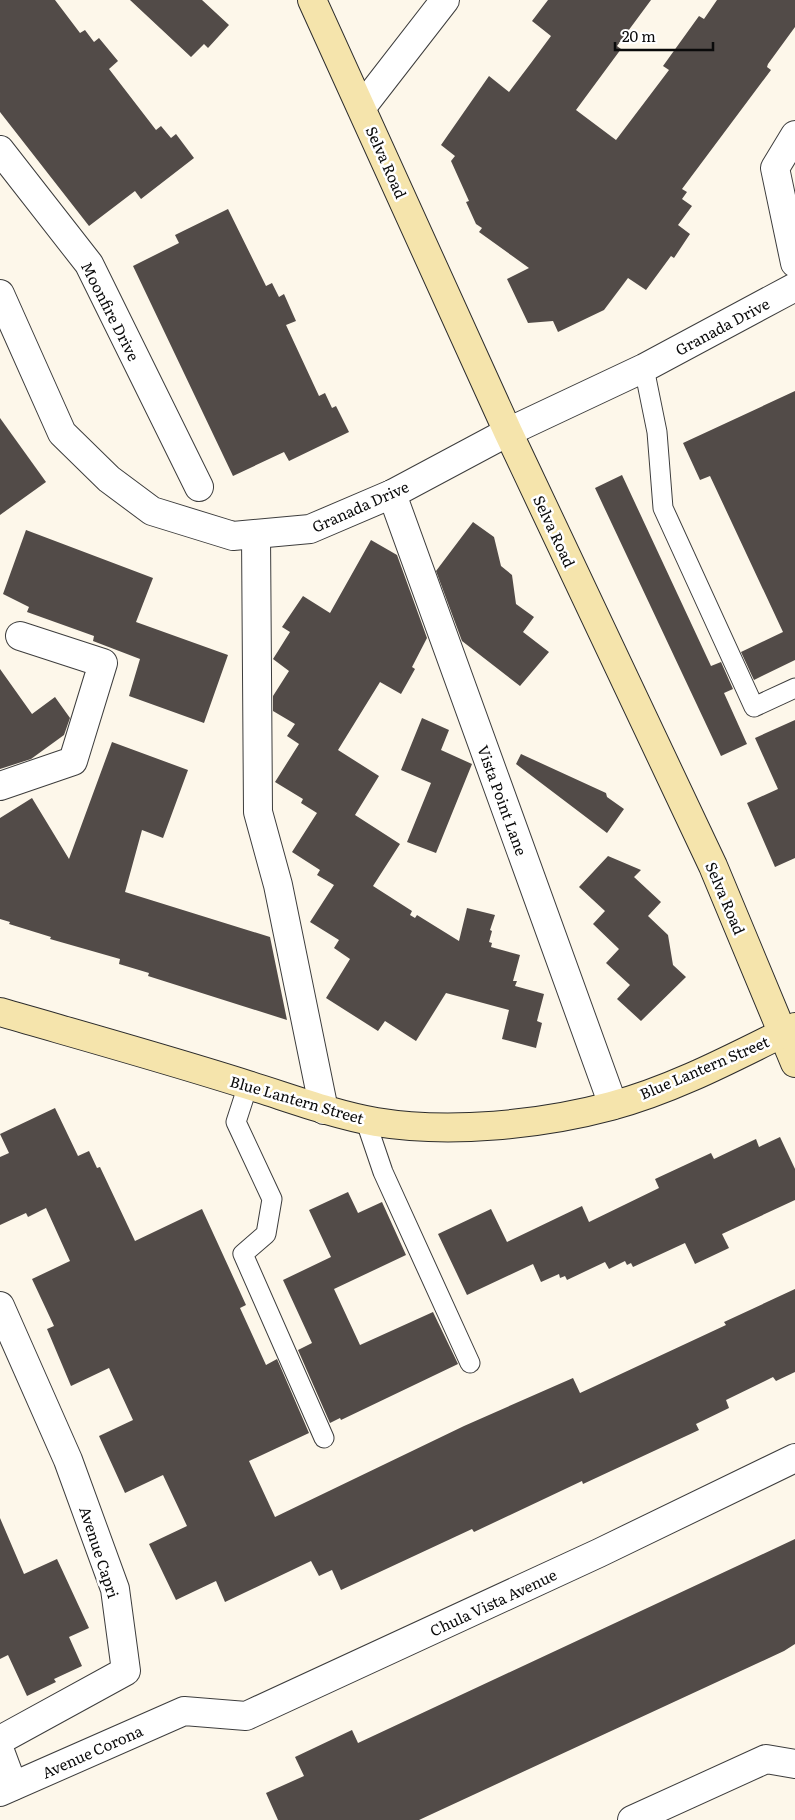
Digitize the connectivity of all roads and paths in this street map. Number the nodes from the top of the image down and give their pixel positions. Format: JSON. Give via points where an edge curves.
{"nodes":[{"id":1,"x":312,"y":0,"type":"edge"},
{"id":2,"x":445,"y":0,"type":"edge"},
{"id":3,"x":362,"y":107,"type":"junction"},
{"id":4,"x":795,"y":135,"type":"edge"},
{"id":5,"x":0,"y":150,"type":"edge"},
{"id":6,"x":795,"y":263,"type":"edge"},
{"id":7,"x":795,"y":287,"type":"edge"},
{"id":8,"x":0,"y":294,"type":"edge"},
{"id":9,"x":644,"y":368,"type":"junction"},
{"id":10,"x":508,"y":432,"type":"junction"},
{"id":11,"x":199,"y":486,"type":"dead end"},
{"id":12,"x":392,"y":494,"type":"junction"},
{"id":13,"x":256,"y":535,"type":"junction"},
{"id":14,"x":20,"y":636,"type":"dead end"},
{"id":15,"x":795,"y":688,"type":"edge"},
{"id":16,"x":0,"y":786,"type":"edge"},
{"id":17,"x":0,"y":1012,"type":"edge"},
{"id":18,"x":789,"y":1030,"type":"edge"},
{"id":19,"x":795,"y":1062,"type":"edge"},
{"id":20,"x":248,"y":1085,"type":"junction"},
{"id":21,"x":614,"y":1105,"type":"junction"},
{"id":22,"x":324,"y":1110,"type":"junction"},
{"id":23,"x":365,"y":1119,"type":"junction"},
{"id":24,"x":0,"y":1306,"type":"edge"},
{"id":25,"x":470,"y":1363,"type":"dead end"},
{"id":26,"x":324,"y":1438,"type":"dead end"},
{"id":27,"x":795,"y":1458,"type":"edge"},
{"id":28,"x":184,"y":1711,"type":"joint"},
{"id":29,"x":0,"y":1740,"type":"edge"},
{"id":30,"x":0,"y":1751,"type":"edge"},
{"id":31,"x":795,"y":1764,"type":"edge"},
{"id":32,"x":7,"y":1789,"type":"edge"},
{"id":33,"x":632,"y":1820,"type":"edge"}],
"edges":[{"from":1,"to":3,"type":"street","name":"Selva Road"},
{"from":2,"to":3,"type":"street"},
{"from":3,"to":10,"type":"street","name":"Selva Road"},
{"from":4,"to":6,"type":"street","via":[[775,168]]},
{"from":5,"to":11,"type":"street","name":"Moonfire Drive","via":[[89,264]]},
{"from":7,"to":9,"type":"street","name":"Granada Drive"},
{"from":8,"to":13,"type":"street","name":"Granada Drive","via":[[62,433],[109,479],[152,511],[233,536]]},
{"from":9,"to":10,"type":"street","name":"Granada Drive"},
{"from":9,"to":15,"type":"lane","via":[[656,432],[663,508],[754,707]]},
{"from":10,"to":12,"type":"street","name":"Granada Drive"},
{"from":10,"to":18,"type":"street","name":"Selva Road"},
{"from":12,"to":13,"type":"street","name":"Granada Drive","via":[[310,529]]},
{"from":12,"to":21,"type":"street","name":"Vista Point Lane"},
{"from":13,"to":22,"type":"street","via":[[258,812],[278,885]]},
{"from":14,"to":16,"type":"street","via":[[103,663],[73,762]]},
{"from":17,"to":20,"type":"street","name":"Blue Lantern Street"},
{"from":18,"to":19,"type":"street","name":"Selva Road"},
{"from":18,"to":21,"type":"street","name":"Blue Lantern Street","via":[[692,1075]]},
{"from":20,"to":22,"type":"street","name":"Blue Lantern Street"},
{"from":20,"to":26,"type":"lane","via":[[236,1122],[272,1199],[266,1234],[243,1254]]},
{"from":21,"to":23,"type":"street","name":"Blue Lantern Street","via":[[571,1115],[480,1126],[428,1126]]},
{"from":22,"to":23,"type":"street","name":"Blue Lantern Street"},
{"from":23,"to":25,"type":"lane","via":[[384,1172]]},
{"from":24,"to":29,"type":"street","name":"Avenue Capri","via":[[68,1460],[115,1589],[126,1672]]},
{"from":27,"to":28,"type":"street","name":"Chula Vista Avenue","via":[[246,1716]]},
{"from":28,"to":32,"type":"street","name":"Avenue Corona"},
{"from":30,"to":32,"type":"street"},
{"from":31,"to":33,"type":"street","via":[[766,1759]]}]}
